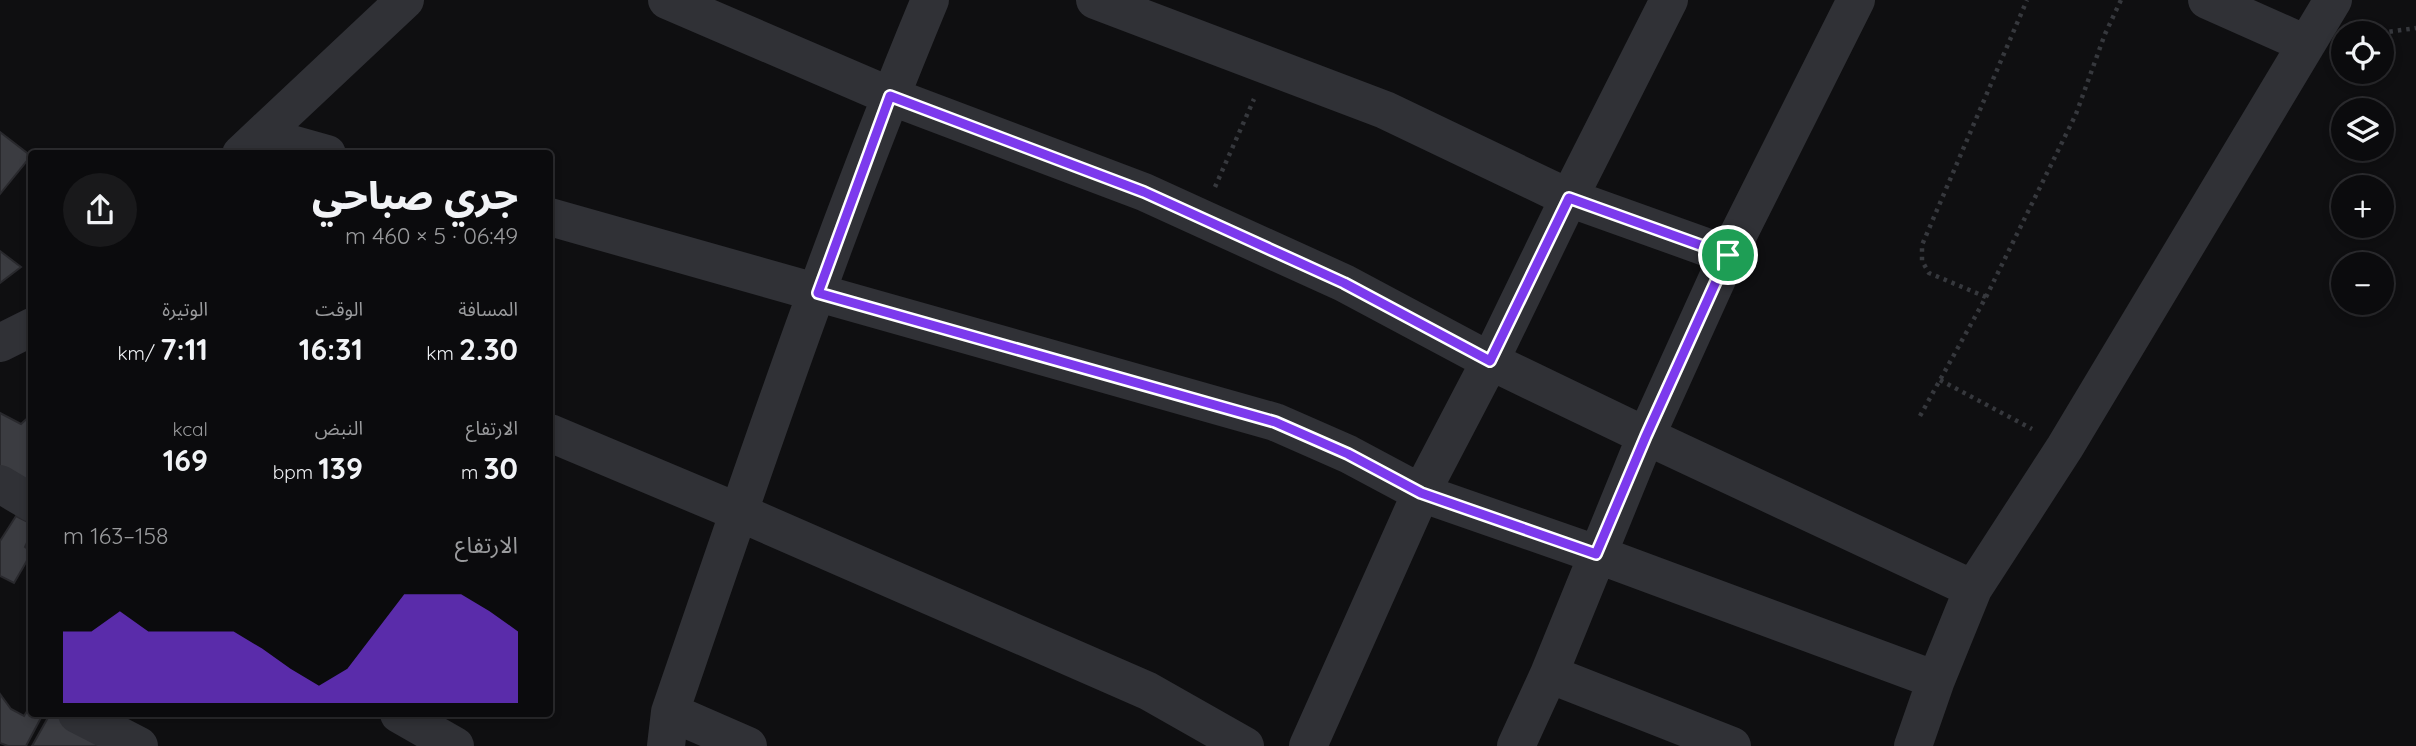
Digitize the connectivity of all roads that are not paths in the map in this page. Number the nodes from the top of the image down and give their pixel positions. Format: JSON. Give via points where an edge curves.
{"nodes":[{"id":1,"x":405,"y":0,"type":"edge"},
{"id":2,"x":667,"y":0,"type":"edge"},
{"id":3,"x":930,"y":0,"type":"edge"},
{"id":4,"x":1095,"y":0,"type":"edge"},
{"id":5,"x":1669,"y":0,"type":"edge"},
{"id":6,"x":1856,"y":0,"type":"edge"},
{"id":7,"x":2207,"y":0,"type":"edge"},
{"id":8,"x":2333,"y":0,"type":"edge"},
{"id":9,"x":2306,"y":44,"type":"junction"},
{"id":10,"x":890,"y":96,"type":"junction"},
{"id":11,"x":252,"y":145,"type":"edge"},
{"id":12,"x":294,"y":150,"type":"edge"},
{"id":13,"x":1569,"y":198,"type":"junction"},
{"id":14,"x":553,"y":218,"type":"edge"},
{"id":15,"x":1728,"y":255,"type":"junction"},
{"id":16,"x":818,"y":293,"type":"junction"},
{"id":17,"x":28,"y":329,"type":"edge"},
{"id":18,"x":0,"y":343,"type":"edge"},
{"id":19,"x":1490,"y":361,"type":"junction"},
{"id":20,"x":553,"y":434,"type":"edge"},
{"id":21,"x":1646,"y":436,"type":"junction"},
{"id":22,"x":0,"y":484,"type":"edge"},
{"id":23,"x":1421,"y":493,"type":"junction"},
{"id":24,"x":28,"y":501,"type":"edge"},
{"id":25,"x":738,"y":512,"type":"junction"},
{"id":26,"x":1596,"y":554,"type":"junction"},
{"id":27,"x":1973,"y":589,"type":"junction"},
{"id":28,"x":1549,"y":674,"type":"junction"},
{"id":29,"x":1936,"y":680,"type":"junction"},
{"id":30,"x":83,"y":717,"type":"edge"},
{"id":31,"x":404,"y":717,"type":"edge"},
{"id":32,"x":668,"y":729,"type":"edge"},
{"id":33,"x":139,"y":746,"type":"edge"},
{"id":34,"x":455,"y":746,"type":"edge"},
{"id":35,"x":748,"y":746,"type":"edge"},
{"id":36,"x":1245,"y":746,"type":"edge"},
{"id":37,"x":1308,"y":746,"type":"edge"},
{"id":38,"x":1516,"y":746,"type":"edge"},
{"id":39,"x":1732,"y":746,"type":"edge"},
{"id":40,"x":1913,"y":746,"type":"edge"}],
"edges":[{"from":1,"to":11,"type":"street"},
{"from":2,"to":10,"type":"street"},
{"from":3,"to":10,"type":"street"},
{"from":4,"to":13,"type":"street","via":[[1385,110]]},
{"from":5,"to":13,"type":"street"},
{"from":6,"to":15,"type":"street"},
{"from":7,"to":9,"type":"street"},
{"from":8,"to":9,"type":"street"},
{"from":9,"to":27,"type":"street","via":[[2065,447]]},
{"from":10,"to":16,"type":"street"},
{"from":10,"to":19,"type":"street","via":[[1144,192],[1344,283]]},
{"from":11,"to":12,"type":"street"},
{"from":13,"to":15,"type":"street"},
{"from":13,"to":19,"type":"street"},
{"from":14,"to":16,"type":"street"},
{"from":15,"to":21,"type":"street"},
{"from":16,"to":23,"type":"street","via":[[1275,422]]},
{"from":16,"to":25,"type":"street"},
{"from":17,"to":18,"type":"street"},
{"from":19,"to":21,"type":"street"},
{"from":19,"to":23,"type":"street"},
{"from":20,"to":25,"type":"street"},
{"from":21,"to":26,"type":"street"},
{"from":21,"to":27,"type":"street"},
{"from":22,"to":24,"type":"street"},
{"from":23,"to":26,"type":"street"},
{"from":23,"to":37,"type":"street"},
{"from":25,"to":32,"type":"street"},
{"from":25,"to":36,"type":"street","via":[[1148,691]]},
{"from":26,"to":28,"type":"street"},
{"from":26,"to":29,"type":"street"},
{"from":27,"to":29,"type":"street"},
{"from":28,"to":38,"type":"street"},
{"from":28,"to":39,"type":"street"},
{"from":29,"to":40,"type":"street"},
{"from":30,"to":33,"type":"street"},
{"from":31,"to":34,"type":"street"},
{"from":32,"to":35,"type":"street"}]}
